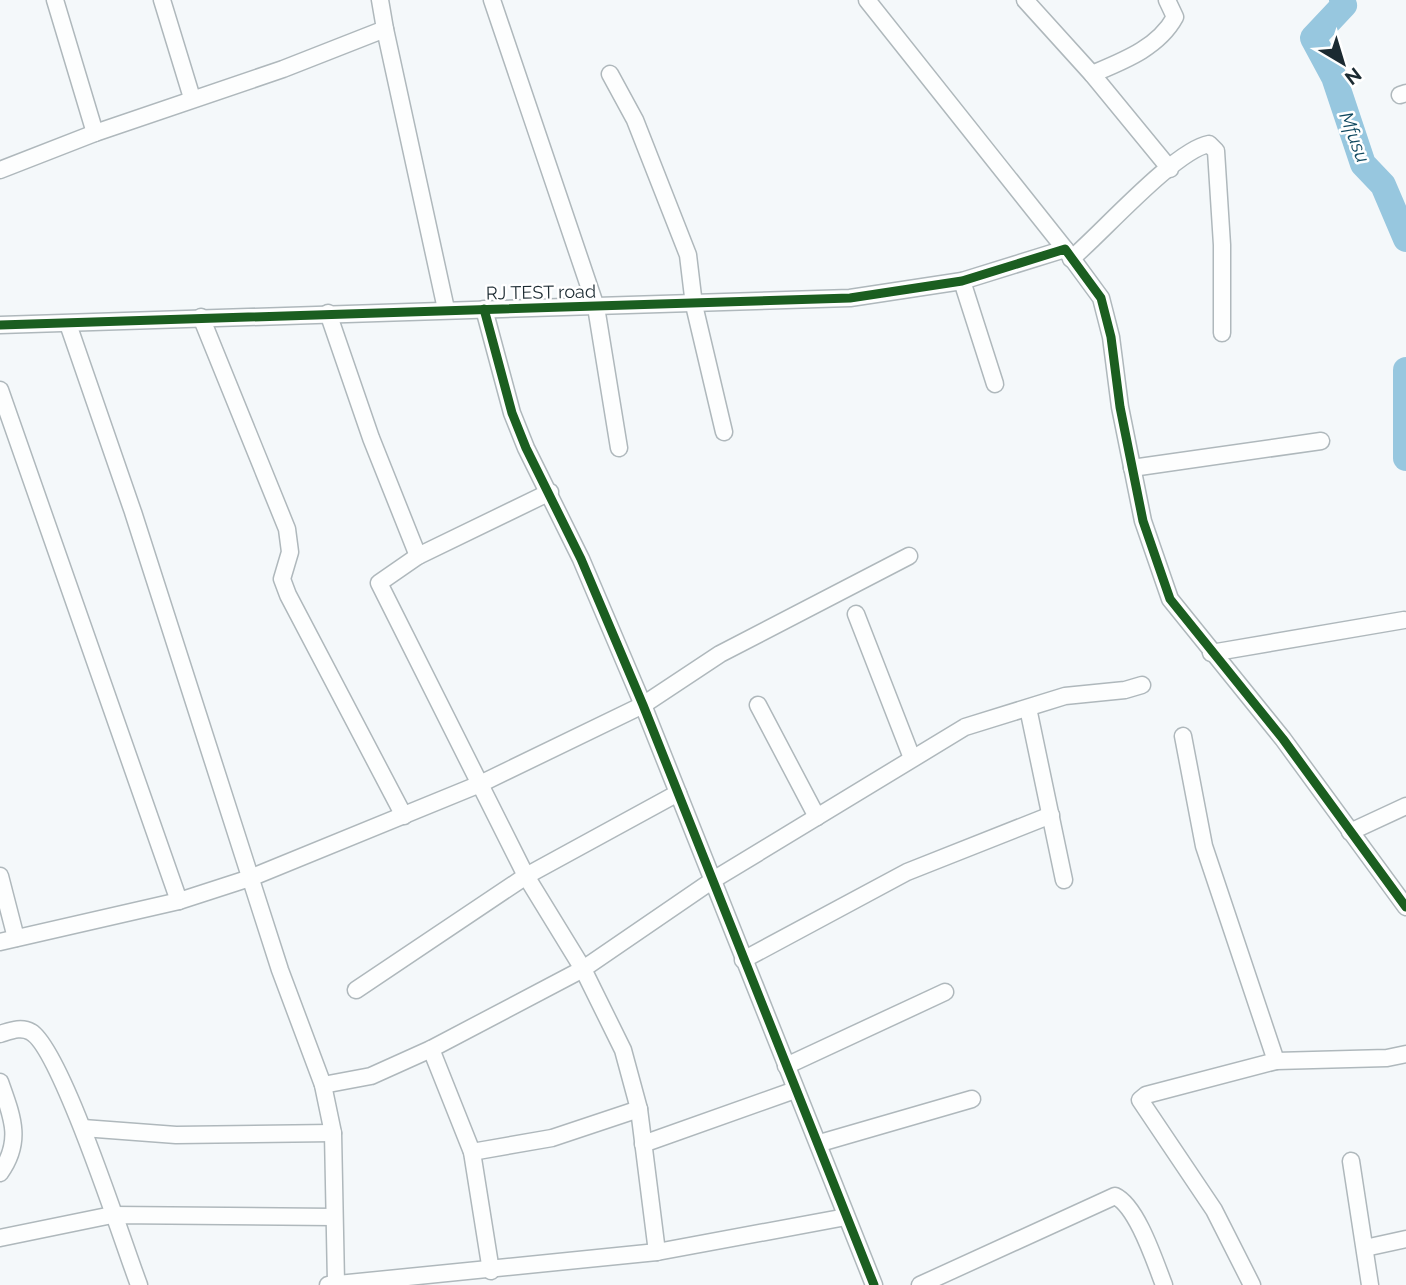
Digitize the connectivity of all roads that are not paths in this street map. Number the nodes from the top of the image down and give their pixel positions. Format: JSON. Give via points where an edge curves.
{"nodes":[{"id":1,"x":55,"y":0,"type":"edge"},
{"id":2,"x":162,"y":0,"type":"edge"},
{"id":3,"x":380,"y":0,"type":"edge"},
{"id":4,"x":492,"y":0,"type":"edge"},
{"id":5,"x":867,"y":0,"type":"edge"},
{"id":6,"x":1025,"y":0,"type":"edge"},
{"id":7,"x":1167,"y":0,"type":"edge"},
{"id":8,"x":385,"y":29,"type":"junction"},
{"id":9,"x":610,"y":74,"type":"dead end"},
{"id":10,"x":1092,"y":74,"type":"junction"},
{"id":11,"x":192,"y":98,"type":"junction"},
{"id":12,"x":95,"y":133,"type":"junction"},
{"id":13,"x":1170,"y":169,"type":"junction"},
{"id":14,"x":0,"y":170,"type":"edge"},
{"id":15,"x":1068,"y":254,"type":"junction"},
{"id":16,"x":962,"y":281,"type":"junction"},
{"id":17,"x":694,"y":304,"type":"junction"},
{"id":18,"x":596,"y":307,"type":"junction"},
{"id":19,"x":446,"y":309,"type":"junction"},
{"id":20,"x":484,"y":309,"type":"junction"},
{"id":21,"x":328,"y":313,"type":"junction"},
{"id":22,"x":201,"y":317,"type":"junction"},
{"id":23,"x":68,"y":324,"type":"junction"},
{"id":24,"x":0,"y":325,"type":"edge"},
{"id":25,"x":1222,"y":333,"type":"dead end"},
{"id":26,"x":995,"y":384,"type":"dead end"},
{"id":27,"x":0,"y":390,"type":"edge"},
{"id":28,"x":724,"y":432,"type":"dead end"},
{"id":29,"x":1321,"y":441,"type":"dead end"},
{"id":30,"x":619,"y":448,"type":"dead end"},
{"id":31,"x":1132,"y":468,"type":"junction"},
{"id":32,"x":550,"y":492,"type":"junction"},
{"id":33,"x":418,"y":556,"type":"junction"},
{"id":34,"x":909,"y":556,"type":"dead end"},
{"id":35,"x":856,"y":614,"type":"dead end"},
{"id":36,"x":1404,"y":620,"type":"dead end"},
{"id":37,"x":1212,"y":653,"type":"junction"},
{"id":38,"x":1142,"y":685,"type":"dead end"},
{"id":39,"x":643,"y":705,"type":"junction"},
{"id":40,"x":758,"y":705,"type":"dead end"},
{"id":41,"x":1028,"y":708,"type":"junction"},
{"id":42,"x":1183,"y":736,"type":"dead end"},
{"id":43,"x":912,"y":758,"type":"junction"},
{"id":44,"x":480,"y":785,"type":"junction"},
{"id":45,"x":678,"y":793,"type":"junction"},
{"id":46,"x":1406,"y":806,"type":"edge"},
{"id":47,"x":1051,"y":815,"type":"junction"},
{"id":48,"x":404,"y":816,"type":"junction"},
{"id":49,"x":817,"y":817,"type":"junction"},
{"id":50,"x":1350,"y":832,"type":"junction"},
{"id":51,"x":0,"y":876,"type":"edge"},
{"id":52,"x":526,"y":876,"type":"junction"},
{"id":53,"x":250,"y":878,"type":"junction"},
{"id":54,"x":713,"y":880,"type":"junction"},
{"id":55,"x":1065,"y":880,"type":"dead end"},
{"id":56,"x":179,"y":901,"type":"junction"},
{"id":57,"x":1406,"y":907,"type":"edge"},
{"id":58,"x":8,"y":940,"type":"edge"},
{"id":59,"x":743,"y":960,"type":"junction"},
{"id":60,"x":583,"y":969,"type":"junction"},
{"id":61,"x":356,"y":990,"type":"dead end"},
{"id":62,"x":945,"y":992,"type":"dead end"},
{"id":63,"x":0,"y":1034,"type":"edge"},
{"id":64,"x":431,"y":1049,"type":"junction"},
{"id":65,"x":1406,"y":1054,"type":"edge"},
{"id":66,"x":1276,"y":1061,"type":"junction"},
{"id":67,"x":786,"y":1066,"type":"junction"},
{"id":68,"x":0,"y":1082,"type":"edge"},
{"id":69,"x":323,"y":1086,"type":"junction"},
{"id":70,"x":795,"y":1090,"type":"junction"},
{"id":71,"x":972,"y":1099,"type":"dead end"},
{"id":72,"x":639,"y":1109,"type":"junction"},
{"id":73,"x":83,"y":1128,"type":"junction"},
{"id":74,"x":333,"y":1133,"type":"junction"},
{"id":75,"x":820,"y":1143,"type":"junction"},
{"id":76,"x":643,"y":1144,"type":"junction"},
{"id":77,"x":472,"y":1152,"type":"junction"},
{"id":78,"x":1351,"y":1161,"type":"dead end"},
{"id":79,"x":2,"y":1169,"type":"edge"},
{"id":80,"x":112,"y":1215,"type":"junction"},
{"id":81,"x":334,"y":1217,"type":"junction"},
{"id":82,"x":846,"y":1217,"type":"junction"},
{"id":83,"x":0,"y":1238,"type":"edge"},
{"id":84,"x":1406,"y":1239,"type":"edge"},
{"id":85,"x":1365,"y":1248,"type":"junction"},
{"id":86,"x":657,"y":1252,"type":"junction"},
{"id":87,"x":491,"y":1271,"type":"junction"},
{"id":88,"x":332,"y":1284,"type":"edge"},
{"id":89,"x":139,"y":1285,"type":"edge"},
{"id":90,"x":874,"y":1285,"type":"edge"},
{"id":91,"x":920,"y":1285,"type":"edge"},
{"id":92,"x":1164,"y":1285,"type":"edge"},
{"id":93,"x":1252,"y":1285,"type":"edge"},
{"id":94,"x":1370,"y":1285,"type":"edge"}],
"edges":[{"from":1,"to":12,"type":"street"},
{"from":2,"to":11,"type":"street"},
{"from":3,"to":8,"type":"street"},
{"from":4,"to":18,"type":"street"},
{"from":5,"to":15,"type":"street"},
{"from":6,"to":10,"type":"street"},
{"from":7,"to":10,"type":"street","via":[[1175,18],[1170,27],[1135,56]]},
{"from":8,"to":11,"type":"street"},
{"from":8,"to":19,"type":"street"},
{"from":9,"to":17,"type":"street","via":[[635,120],[688,255]]},
{"from":10,"to":13,"type":"street"},
{"from":11,"to":12,"type":"street"},
{"from":12,"to":14,"type":"street"},
{"from":13,"to":15,"type":"street"},
{"from":13,"to":25,"type":"street","via":[[1200,145],[1209,144],[1216,151]]},
{"from":15,"to":16,"type":"street","name":"RJ TEST road"},
{"from":15,"to":31,"type":"street","via":[[1101,298]]},
{"from":16,"to":17,"type":"street","name":"RJ TEST road","via":[[850,298]]},
{"from":16,"to":26,"type":"street"},
{"from":17,"to":18,"type":"street","name":"RJ TEST road"},
{"from":17,"to":28,"type":"street"},
{"from":18,"to":20,"type":"street","name":"RJ TEST road"},
{"from":18,"to":30,"type":"street"},
{"from":19,"to":20,"type":"street","name":"RJ TEST road"},
{"from":19,"to":21,"type":"street","name":"RJ TEST road"},
{"from":20,"to":32,"type":"street","via":[[512,413]]},
{"from":21,"to":22,"type":"street","name":"RJ TEST road"},
{"from":21,"to":33,"type":"street"},
{"from":22,"to":23,"type":"street","name":"RJ TEST road"},
{"from":22,"to":48,"type":"street","via":[[287,529],[289,552],[282,579],[288,595]]},
{"from":23,"to":24,"type":"street","name":"RJ TEST road"},
{"from":23,"to":53,"type":"street"},
{"from":27,"to":56,"type":"street"},
{"from":29,"to":31,"type":"street"},
{"from":31,"to":37,"type":"street","via":[[1143,521],[1170,599]]},
{"from":32,"to":33,"type":"street"},
{"from":32,"to":39,"type":"street"},
{"from":33,"to":44,"type":"street","via":[[382,579],[381,591]]},
{"from":34,"to":39,"type":"street","via":[[720,654]]},
{"from":35,"to":43,"type":"street"},
{"from":36,"to":37,"type":"street"},
{"from":37,"to":50,"type":"street","via":[[1283,739]]},
{"from":38,"to":41,"type":"street","via":[[1065,696]]},
{"from":39,"to":44,"type":"street"},
{"from":39,"to":45,"type":"street"},
{"from":40,"to":49,"type":"street"},
{"from":41,"to":43,"type":"street","via":[[965,727]]},
{"from":41,"to":47,"type":"street"},
{"from":42,"to":66,"type":"street","via":[[1204,846]]},
{"from":43,"to":49,"type":"street"},
{"from":44,"to":48,"type":"street"},
{"from":44,"to":52,"type":"street"},
{"from":45,"to":52,"type":"street"},
{"from":45,"to":54,"type":"street"},
{"from":46,"to":50,"type":"street"},
{"from":47,"to":55,"type":"street"},
{"from":47,"to":59,"type":"street","via":[[907,872]]},
{"from":48,"to":53,"type":"street"},
{"from":49,"to":54,"type":"street"},
{"from":50,"to":57,"type":"street"},
{"from":51,"to":58,"type":"street"},
{"from":52,"to":60,"type":"street"},
{"from":52,"to":61,"type":"street"},
{"from":53,"to":56,"type":"street"},
{"from":53,"to":69,"type":"street"},
{"from":54,"to":59,"type":"street"},
{"from":54,"to":60,"type":"street"},
{"from":56,"to":58,"type":"street"},
{"from":59,"to":67,"type":"street"},
{"from":60,"to":64,"type":"street"},
{"from":60,"to":72,"type":"street","via":[[623,1050]]},
{"from":62,"to":67,"type":"street"},
{"from":63,"to":73,"type":"street","via":[[20,1029],[40,1040]]},
{"from":64,"to":69,"type":"street","via":[[371,1076]]},
{"from":64,"to":77,"type":"street"},
{"from":65,"to":66,"type":"street"},
{"from":66,"to":93,"type":"street","via":[[1146,1095],[1139,1103],[1214,1210]]},
{"from":67,"to":70,"type":"street"},
{"from":68,"to":79,"type":"street","via":[[15,1147]]},
{"from":69,"to":74,"type":"street"},
{"from":70,"to":75,"type":"street"},
{"from":70,"to":76,"type":"street"},
{"from":71,"to":75,"type":"street"},
{"from":72,"to":76,"type":"street"},
{"from":72,"to":77,"type":"street","via":[[552,1138]]},
{"from":73,"to":74,"type":"street","via":[[176,1135]]},
{"from":73,"to":80,"type":"street"},
{"from":74,"to":81,"type":"street"},
{"from":75,"to":82,"type":"street"},
{"from":76,"to":86,"type":"street"},
{"from":77,"to":87,"type":"street"},
{"from":78,"to":85,"type":"street"},
{"from":80,"to":81,"type":"street"},
{"from":80,"to":83,"type":"street"},
{"from":80,"to":89,"type":"street"},
{"from":81,"to":88,"type":"street"},
{"from":82,"to":86,"type":"street"},
{"from":82,"to":90,"type":"street"},
{"from":84,"to":85,"type":"street"},
{"from":85,"to":94,"type":"street"},
{"from":86,"to":87,"type":"street"},
{"from":87,"to":88,"type":"street"},
{"from":91,"to":92,"type":"street","via":[[1115,1196],[1139,1224]]}]}
